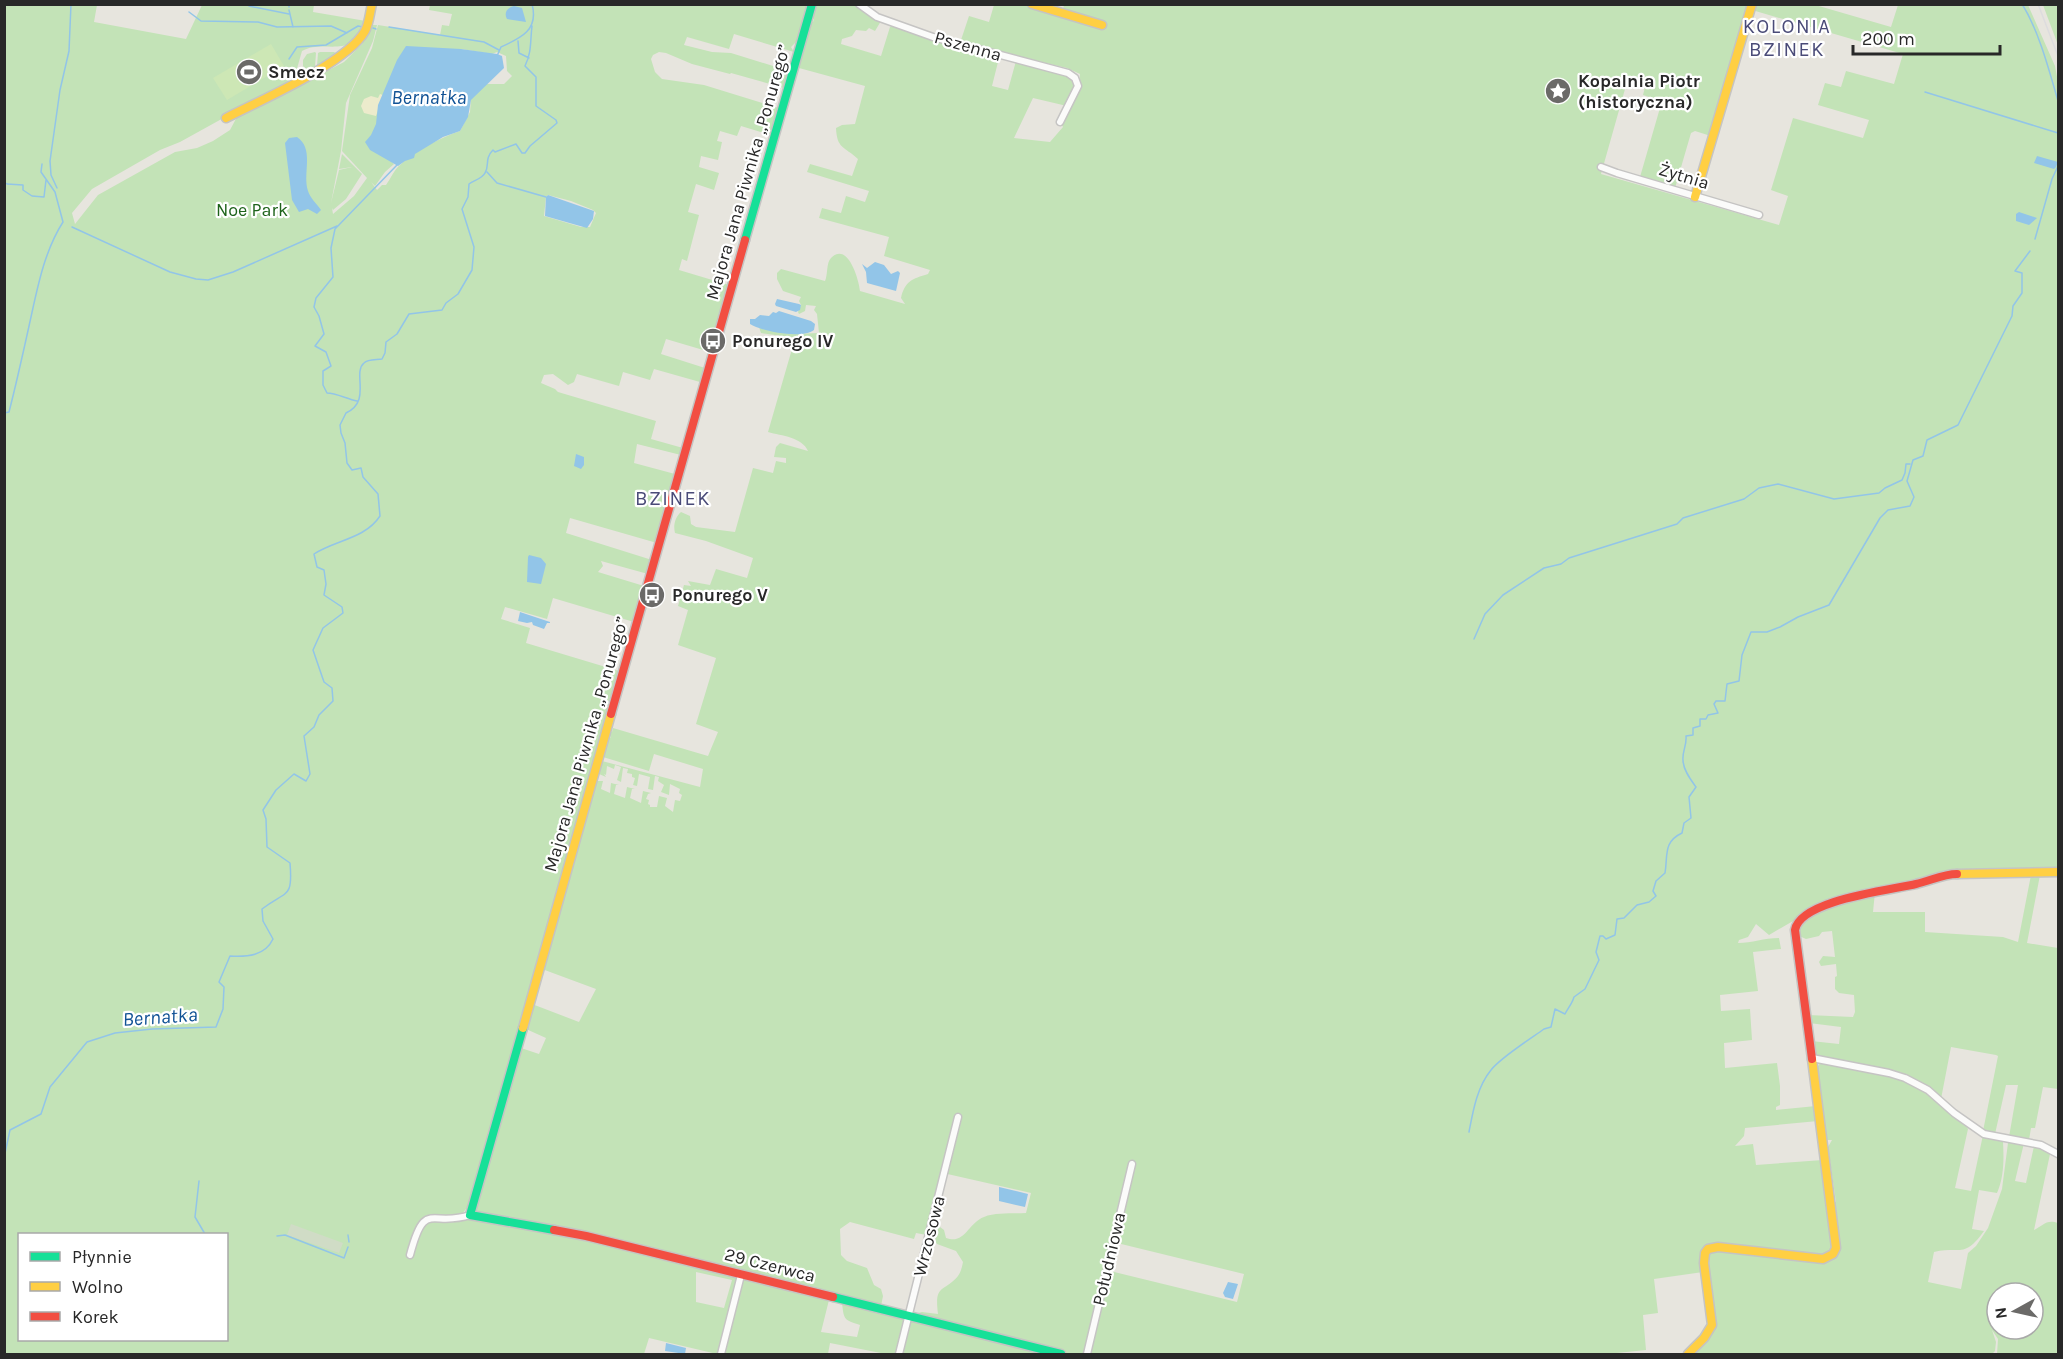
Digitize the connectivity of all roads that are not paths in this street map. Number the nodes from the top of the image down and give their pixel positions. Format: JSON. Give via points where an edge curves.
{"nodes":[{"id":1,"x":372,"y":4,"type":"edge"},
{"id":2,"x":812,"y":4,"type":"edge"},
{"id":3,"x":859,"y":4,"type":"edge"},
{"id":4,"x":1032,"y":4,"type":"edge"},
{"id":5,"x":1752,"y":4,"type":"edge"},
{"id":6,"x":1102,"y":25,"type":"dead end"},
{"id":7,"x":230,"y":116,"type":"dead end"},
{"id":8,"x":1060,"y":122,"type":"dead end"},
{"id":9,"x":1601,"y":167,"type":"dead end"},
{"id":10,"x":1695,"y":197,"type":"junction"},
{"id":11,"x":1759,"y":215,"type":"dead end"},
{"id":12,"x":2058,"y":872,"type":"edge"},
{"id":13,"x":1812,"y":1058,"type":"junction"},
{"id":14,"x":958,"y":1117,"type":"dead end"},
{"id":15,"x":2058,"y":1154,"type":"edge"},
{"id":16,"x":1132,"y":1164,"type":"dead end"},
{"id":17,"x":470,"y":1215,"type":"junction"},
{"id":18,"x":410,"y":1256,"type":"dead end"},
{"id":19,"x":741,"y":1275,"type":"junction"},
{"id":20,"x":909,"y":1317,"type":"junction"},
{"id":21,"x":721,"y":1354,"type":"edge"},
{"id":22,"x":899,"y":1354,"type":"edge"},
{"id":23,"x":1061,"y":1354,"type":"edge"},
{"id":24,"x":1087,"y":1354,"type":"edge"},
{"id":25,"x":1688,"y":1354,"type":"edge"}],
"edges":[{"from":1,"to":7,"type":"street","via":[[368,26],[339,57]]},
{"from":2,"to":17,"type":"street","name":"Majora Jana Piwnika „Ponurego”"},
{"from":3,"to":8,"type":"street","name":"Pszenna","via":[[878,17],[933,37],[1068,73],[1077,82],[1076,90]]},
{"from":4,"to":6,"type":"street"},
{"from":5,"to":10,"type":"street"},
{"from":9,"to":10,"type":"street","name":"Żytnia"},
{"from":10,"to":11,"type":"street","name":"Żytnia"},
{"from":12,"to":13,"type":"street","via":[[1951,874],[1850,896],[1802,917],[1795,930]]},
{"from":13,"to":15,"type":"street","via":[[1897,1076],[1928,1090],[1984,1134],[2029,1142]]},
{"from":13,"to":25,"type":"street","via":[[1836,1248],[1823,1259],[1710,1247],[1704,1263],[1712,1325]]},
{"from":14,"to":20,"type":"street","name":"Wrzosowa"},
{"from":16,"to":24,"type":"street","name":"Południowa"},
{"from":17,"to":18,"type":"street","via":[[424,1221]]},
{"from":17,"to":19,"type":"street","name":"29 Czerwca","via":[[586,1236]]},
{"from":19,"to":20,"type":"street","name":"29 Czerwca"},
{"from":19,"to":21,"type":"street"},
{"from":20,"to":22,"type":"street","name":"Wrzosowa"},
{"from":20,"to":23,"type":"street","name":"29 Czerwca"}]}
